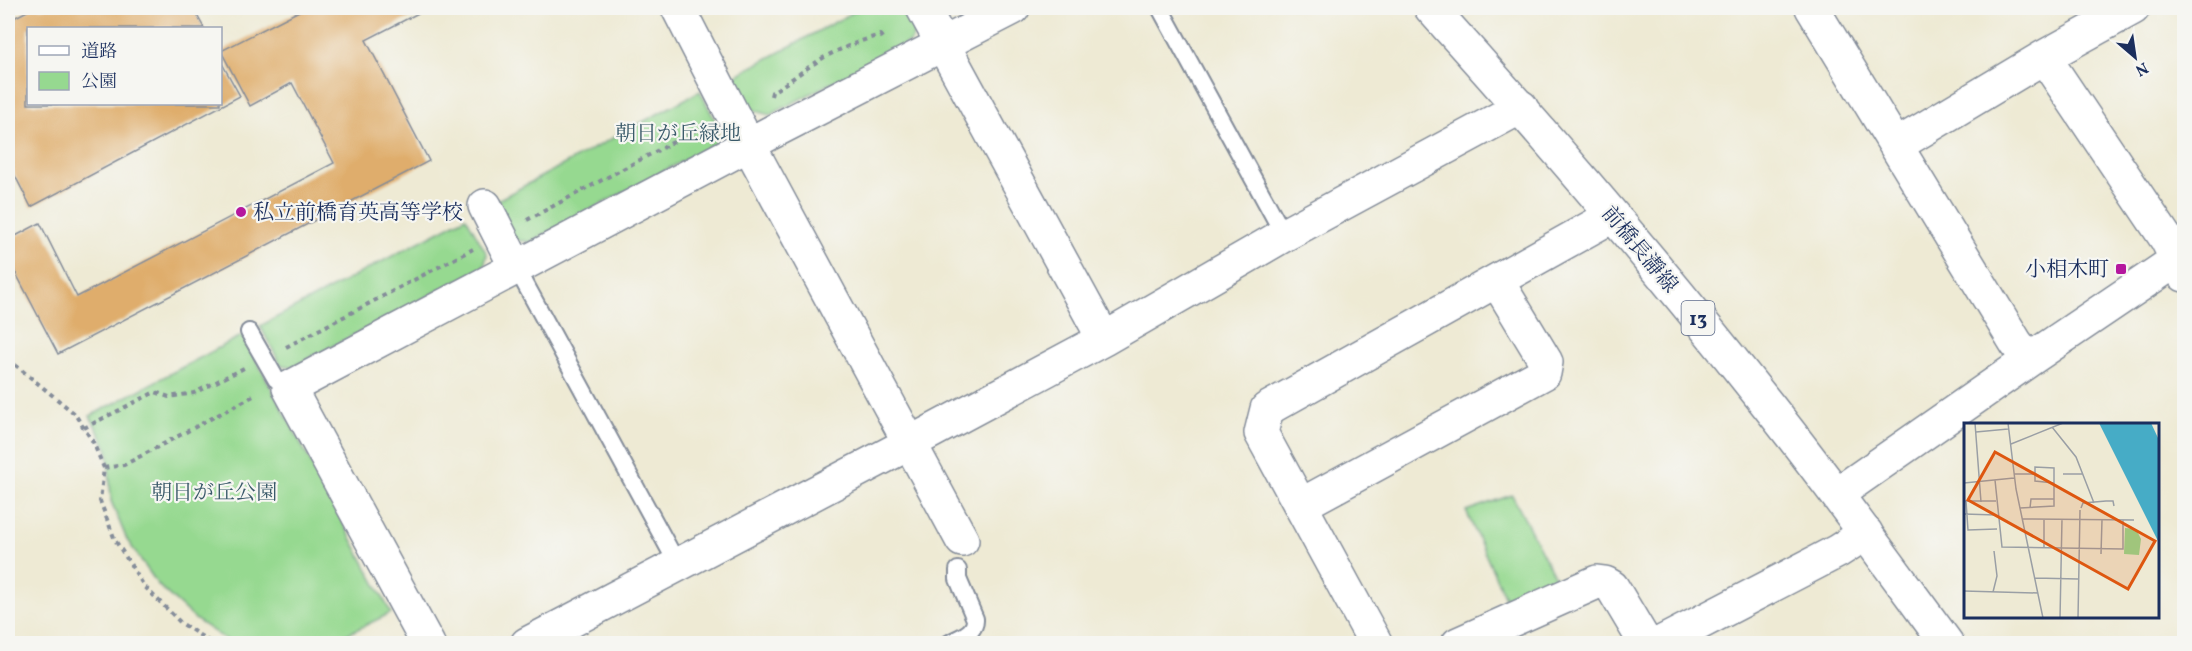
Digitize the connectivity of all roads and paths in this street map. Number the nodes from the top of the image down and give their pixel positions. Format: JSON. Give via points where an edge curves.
{"nodes":[{"id":1,"x":678,"y":8,"type":"edge"},
{"id":2,"x":923,"y":8,"type":"edge"},
{"id":3,"x":1013,"y":8,"type":"edge"},
{"id":4,"x":1160,"y":8,"type":"edge"},
{"id":5,"x":1431,"y":8,"type":"edge"},
{"id":6,"x":1812,"y":8,"type":"edge"},
{"id":7,"x":2133,"y":8,"type":"edge"},
{"id":8,"x":942,"y":45,"type":"junction"},
{"id":9,"x":2044,"y":57,"type":"junction"},
{"id":10,"x":1521,"y":107,"type":"junction"},
{"id":11,"x":705,"y":135,"type":"dead end"},
{"id":12,"x":1897,"y":145,"type":"junction"},
{"id":13,"x":749,"y":146,"type":"junction"},
{"id":14,"x":484,"y":206,"type":"dead end"},
{"id":15,"x":1612,"y":216,"type":"junction"},
{"id":16,"x":499,"y":235,"type":"junction"},
{"id":17,"x":1284,"y":235,"type":"junction"},
{"id":18,"x":2182,"y":264,"type":"edge"},
{"id":19,"x":516,"y":267,"type":"junction"},
{"id":20,"x":1497,"y":281,"type":"junction"},
{"id":21,"x":249,"y":332,"type":"dead end"},
{"id":22,"x":1104,"y":339,"type":"junction"},
{"id":23,"x":264,"y":358,"type":"junction"},
{"id":24,"x":8,"y":359,"type":"edge"},
{"id":25,"x":2029,"y":360,"type":"junction"},
{"id":26,"x":289,"y":388,"type":"junction"},
{"id":27,"x":84,"y":428,"type":"junction"},
{"id":28,"x":910,"y":443,"type":"junction"},
{"id":29,"x":104,"y":468,"type":"junction"},
{"id":30,"x":1837,"y":494,"type":"junction"},
{"id":31,"x":1300,"y":505,"type":"junction"},
{"id":32,"x":1866,"y":533,"type":"junction"},
{"id":33,"x":960,"y":555,"type":"joint"},
{"id":34,"x":678,"y":565,"type":"junction"},
{"id":35,"x":213,"y":644,"type":"edge"},
{"id":36,"x":428,"y":644,"type":"edge"},
{"id":37,"x":527,"y":644,"type":"edge"},
{"id":38,"x":948,"y":644,"type":"edge"},
{"id":39,"x":1376,"y":644,"type":"edge"},
{"id":40,"x":1458,"y":644,"type":"edge"},
{"id":41,"x":1646,"y":644,"type":"edge"},
{"id":42,"x":1659,"y":644,"type":"edge"},
{"id":43,"x":1947,"y":644,"type":"edge"}],
"edges":[{"from":1,"to":13,"type":"street"},
{"from":2,"to":8,"type":"street"},
{"from":3,"to":8,"type":"street"},
{"from":4,"to":17,"type":"lane"},
{"from":5,"to":10,"type":"street","name":"前橋長瀞線","number":"13"},
{"from":6,"to":12,"type":"street"},
{"from":7,"to":9,"type":"street"},
{"from":8,"to":13,"type":"street"},
{"from":8,"to":22,"type":"street"},
{"from":9,"to":12,"type":"street"},
{"from":9,"to":18,"type":"street"},
{"from":10,"to":15,"type":"street","name":"前橋長瀞線","number":"13"},
{"from":10,"to":17,"type":"street"},
{"from":11,"to":16,"type":"path","via":[[696,130]]},
{"from":12,"to":25,"type":"street"},
{"from":13,"to":19,"type":"street"},
{"from":13,"to":28,"type":"street"},
{"from":14,"to":16,"type":"street"},
{"from":15,"to":20,"type":"street"},
{"from":15,"to":30,"type":"street","name":"前橋長瀞線","number":"13"},
{"from":16,"to":19,"type":"street"},
{"from":16,"to":23,"type":"path"},
{"from":17,"to":22,"type":"street"},
{"from":18,"to":25,"type":"street"},
{"from":19,"to":26,"type":"street"},
{"from":19,"to":34,"type":"lane"},
{"from":20,"to":31,"type":"street","via":[[1267,409],[1261,432]]},
{"from":20,"to":31,"type":"street","via":[[1546,362],[1544,374]]},
{"from":21,"to":23,"type":"lane"},
{"from":22,"to":28,"type":"street"},
{"from":23,"to":26,"type":"lane","via":[[276,379]]},
{"from":23,"to":27,"type":"path","via":[[194,393],[169,397],[155,392]]},
{"from":24,"to":27,"type":"path","via":[[74,413]]},
{"from":25,"to":30,"type":"street"},
{"from":26,"to":29,"type":"path","via":[[273,386],[124,465]]},
{"from":26,"to":36,"type":"street"},
{"from":27,"to":29,"type":"path"},
{"from":28,"to":33,"type":"street"},
{"from":28,"to":34,"type":"street"},
{"from":29,"to":35,"type":"path","via":[[100,501],[115,540],[157,600]]},
{"from":30,"to":32,"type":"street","name":"前橋長瀞線","number":"13"},
{"from":31,"to":39,"type":"street"},
{"from":32,"to":42,"type":"street"},
{"from":32,"to":43,"type":"street","name":"前橋長瀞線","number":"13"},
{"from":33,"to":38,"type":"lane","via":[[958,579],[976,624]]},
{"from":34,"to":37,"type":"street"},
{"from":40,"to":41,"type":"street","via":[[1597,582],[1612,587]]}]}
